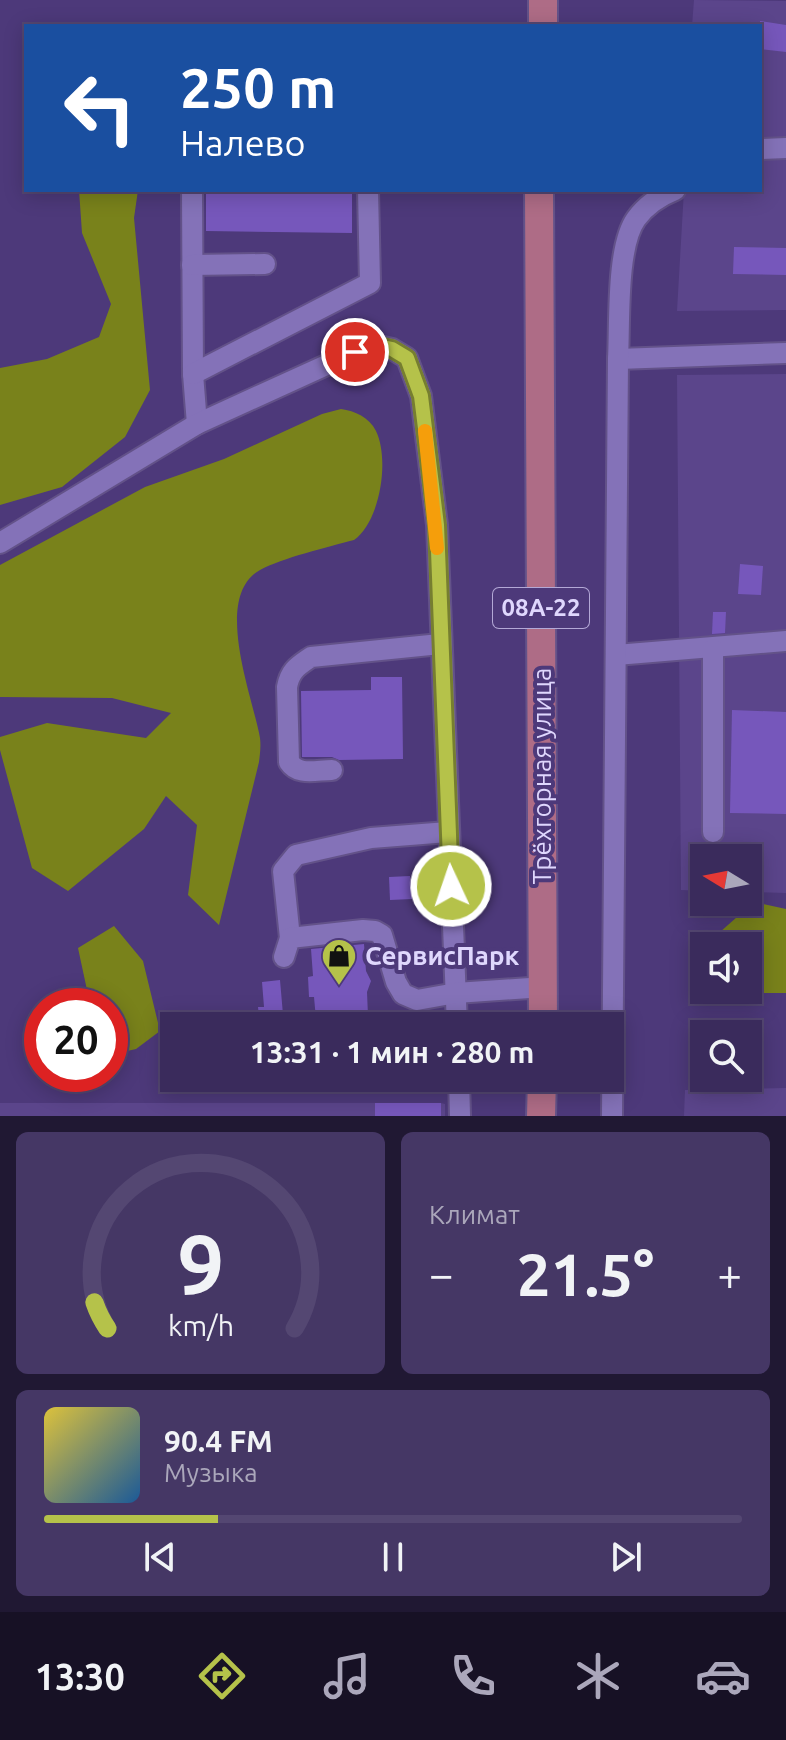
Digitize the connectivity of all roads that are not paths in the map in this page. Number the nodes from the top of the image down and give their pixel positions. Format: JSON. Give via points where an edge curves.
{"nodes":[{"id":1,"x":543,"y":0,"type":"edge"},
{"id":2,"x":543,"y":24,"type":"edge"},
{"id":3,"x":786,"y":148,"type":"edge"},
{"id":4,"x":762,"y":149,"type":"edge"},
{"id":5,"x":192,"y":192,"type":"edge"},
{"id":6,"x":368,"y":192,"type":"edge"},
{"id":7,"x":539,"y":192,"type":"edge"},
{"id":8,"x":670,"y":192,"type":"edge"},
{"id":9,"x":265,"y":264,"type":"dead end"},
{"id":10,"x":192,"y":265,"type":"junction"},
{"id":11,"x":786,"y":353,"type":"edge"},
{"id":12,"x":618,"y":359,"type":"junction"},
{"id":13,"x":193,"y":374,"type":"junction"},
{"id":14,"x":197,"y":424,"type":"junction"},
{"id":15,"x":5,"y":535,"type":"edge"},
{"id":16,"x":786,"y":641,"type":"edge"},
{"id":17,"x":440,"y":644,"type":"junction"},
{"id":18,"x":713,"y":649,"type":"junction"},
{"id":19,"x":616,"y":655,"type":"junction"},
{"id":20,"x":332,"y":770,"type":"dead end"},
{"id":21,"x":448,"y":832,"type":"junction"},
{"id":22,"x":713,"y":832,"type":"dead end"},
{"id":23,"x":544,"y":987,"type":"junction"},
{"id":24,"x":456,"y":993,"type":"junction"},
{"id":25,"x":457,"y":1012,"type":"edge"},
{"id":26,"x":543,"y":1012,"type":"edge"},
{"id":27,"x":459,"y":1092,"type":"edge"},
{"id":28,"x":542,"y":1092,"type":"edge"},
{"id":29,"x":460,"y":1116,"type":"edge"},
{"id":30,"x":541,"y":1116,"type":"edge"},
{"id":31,"x":612,"y":1116,"type":"edge"}],
"edges":[{"from":1,"to":2,"type":"highway"},
{"from":3,"to":4,"type":"lane"},
{"from":5,"to":10,"type":"lane"},
{"from":6,"to":13,"type":"lane","via":[[370,283]]},
{"from":7,"to":23,"type":"highway","name":"Трёхгорная улица","number":"08А-22"},
{"from":8,"to":12,"type":"lane","via":[[636,220],[627,239]]},
{"from":9,"to":10,"type":"lane"},
{"from":10,"to":13,"type":"lane"},
{"from":11,"to":12,"type":"lane"},
{"from":12,"to":19,"type":"lane"},
{"from":13,"to":14,"type":"lane"},
{"from":14,"to":15,"type":"lane"},
{"from":14,"to":17,"type":"lane","via":[[374,345],[407,358],[421,396],[437,525]]},
{"from":16,"to":18,"type":"lane"},
{"from":17,"to":20,"type":"lane","via":[[311,657],[294,669],[287,687],[289,762],[299,771]]},
{"from":17,"to":21,"type":"lane"},
{"from":18,"to":19,"type":"lane"},
{"from":18,"to":22,"type":"lane"},
{"from":19,"to":31,"type":"lane"},
{"from":21,"to":24,"type":"lane"},
{"from":21,"to":24,"type":"lane","via":[[371,838],[296,855],[283,871],[287,948],[375,931],[382,935],[403,994],[417,1000]]},
{"from":23,"to":24,"type":"lane"},
{"from":23,"to":26,"type":"highway","name":"Трёхгорная улица","number":"08А-22"},
{"from":24,"to":25,"type":"lane"},
{"from":27,"to":29,"type":"lane"},
{"from":28,"to":30,"type":"highway"}]}
